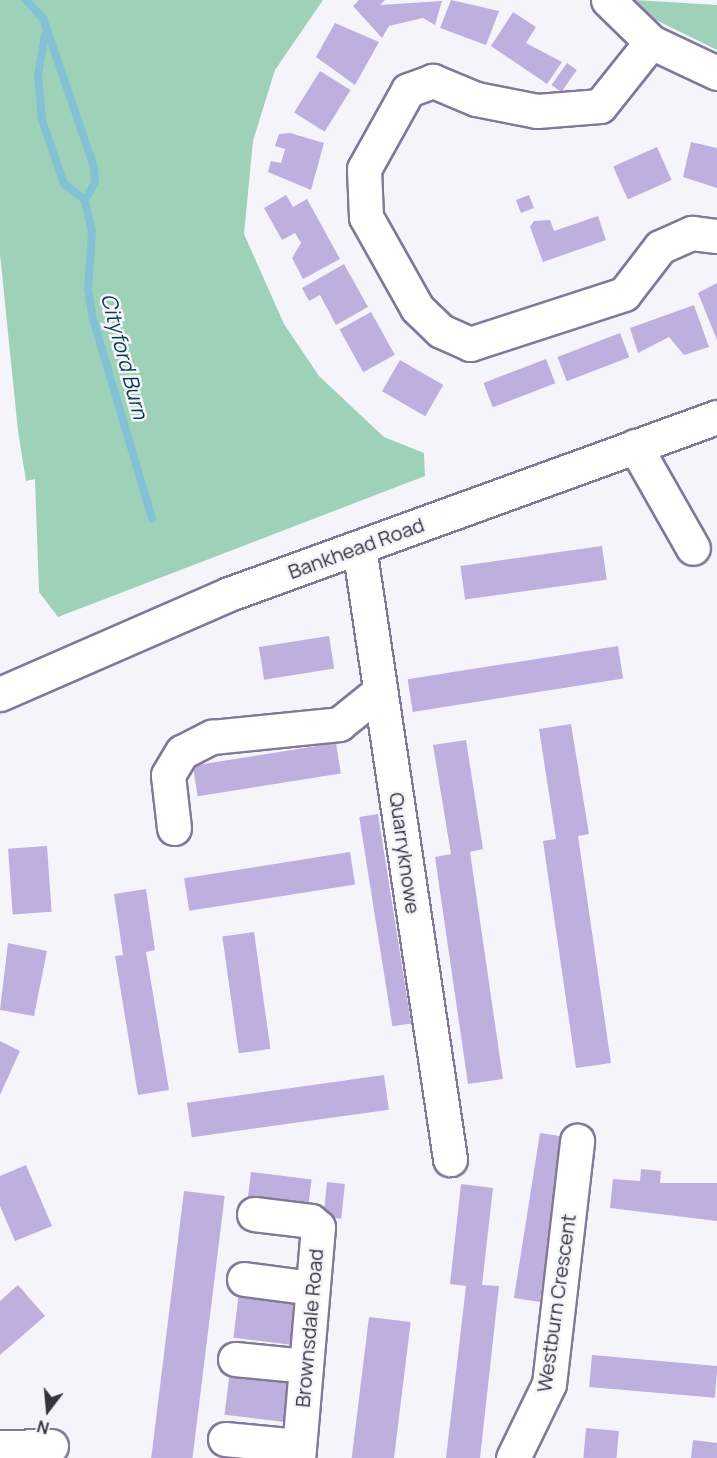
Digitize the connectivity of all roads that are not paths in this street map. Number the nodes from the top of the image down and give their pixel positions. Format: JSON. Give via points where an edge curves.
{"nodes":[{"id":1,"x":608,"y":0,"type":"edge"},
{"id":2,"x":651,"y":42,"type":"junction"},
{"id":3,"x":717,"y":73,"type":"edge"},
{"id":4,"x":717,"y":236,"type":"edge"},
{"id":5,"x":717,"y":417,"type":"edge"},
{"id":6,"x":635,"y":446,"type":"junction"},
{"id":7,"x":359,"y":547,"type":"junction"},
{"id":8,"x":693,"y":548,"type":"dead end"},
{"id":9,"x":380,"y":691,"type":"junction"},
{"id":10,"x":0,"y":694,"type":"edge"},
{"id":11,"x":174,"y":828,"type":"dead end"},
{"id":12,"x":577,"y":1141,"type":"dead end"},
{"id":13,"x":450,"y":1159,"type":"dead end"},
{"id":14,"x":255,"y":1214,"type":"dead end"},
{"id":15,"x":244,"y":1279,"type":"dead end"},
{"id":16,"x":312,"y":1288,"type":"junction"},
{"id":17,"x":235,"y":1359,"type":"dead end"},
{"id":18,"x":306,"y":1366,"type":"junction"},
{"id":19,"x":225,"y":1438,"type":"dead end"},
{"id":20,"x":51,"y":1446,"type":"dead end"},
{"id":21,"x":0,"y":1447,"type":"edge"},
{"id":22,"x":299,"y":1452,"type":"edge"},
{"id":23,"x":513,"y":1458,"type":"edge"}],
"edges":[{"from":1,"to":2,"type":"street"},
{"from":2,"to":3,"type":"street"},
{"from":2,"to":4,"type":"street","via":[[600,106],[537,111],[476,99],[433,81],[408,90],[364,170],[366,217],[417,308],[441,331],[470,344],[624,294],[660,247],[692,233]]},
{"from":5,"to":6,"type":"street","name":"Bankhead Road"},
{"from":6,"to":7,"type":"street","name":"Bankhead Road"},
{"from":6,"to":8,"type":"street"},
{"from":7,"to":9,"type":"street","name":"Quarryknowe"},
{"from":7,"to":10,"type":"street","name":"Bankhead Road","via":[[229,594]]},
{"from":9,"to":11,"type":"street","via":[[339,724],[212,737],[182,752],[168,775]]},
{"from":9,"to":13,"type":"street","name":"Quarryknowe"},
{"from":12,"to":23,"type":"street","name":"Westburn Crescent","via":[[549,1384]]},
{"from":14,"to":16,"type":"street","name":"Brownsdale Road","via":[[311,1221],[318,1227]]},
{"from":15,"to":16,"type":"street"},
{"from":16,"to":18,"type":"street","name":"Brownsdale Road"},
{"from":17,"to":18,"type":"street"},
{"from":18,"to":22,"type":"street","name":"Brownsdale Road"},
{"from":19,"to":22,"type":"street"},
{"from":20,"to":21,"type":"street"}]}
